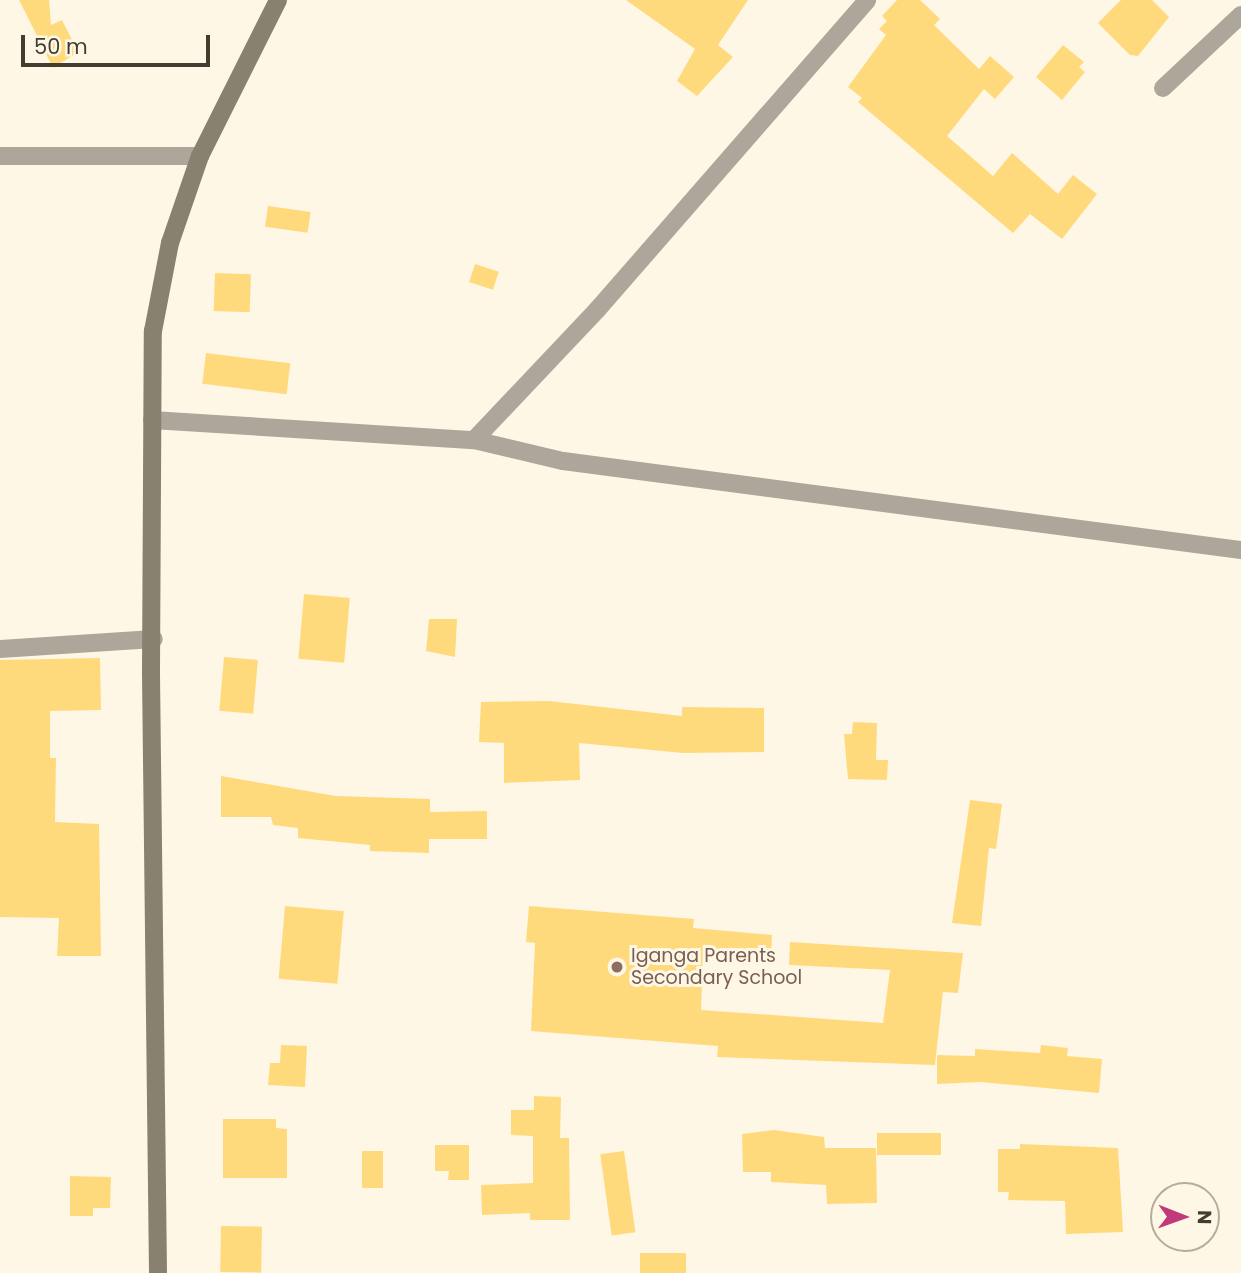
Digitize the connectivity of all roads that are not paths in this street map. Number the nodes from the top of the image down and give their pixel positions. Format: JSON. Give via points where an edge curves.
{"nodes":[{"id":1,"x":278,"y":0,"type":"edge"},
{"id":2,"x":867,"y":0,"type":"edge"},
{"id":3,"x":1241,"y":15,"type":"edge"},
{"id":4,"x":1163,"y":88,"type":"dead end"},
{"id":5,"x":0,"y":156,"type":"edge"},
{"id":6,"x":200,"y":156,"type":"junction"},
{"id":7,"x":152,"y":420,"type":"junction"},
{"id":8,"x":474,"y":440,"type":"junction"},
{"id":9,"x":1241,"y":550,"type":"edge"},
{"id":10,"x":154,"y":639,"type":"junction"},
{"id":11,"x":0,"y":649,"type":"edge"},
{"id":12,"x":158,"y":1273,"type":"edge"}],
"edges":[{"from":1,"to":6,"type":"main road"},
{"from":2,"to":8,"type":"street","via":[[597,310]]},
{"from":3,"to":4,"type":"street"},
{"from":5,"to":6,"type":"street"},
{"from":6,"to":7,"type":"main road","via":[[170,243],[153,331]]},
{"from":7,"to":8,"type":"street"},
{"from":7,"to":10,"type":"main road"},
{"from":8,"to":9,"type":"street","via":[[564,461]]},
{"from":10,"to":11,"type":"street"},
{"from":10,"to":12,"type":"main road"}]}
